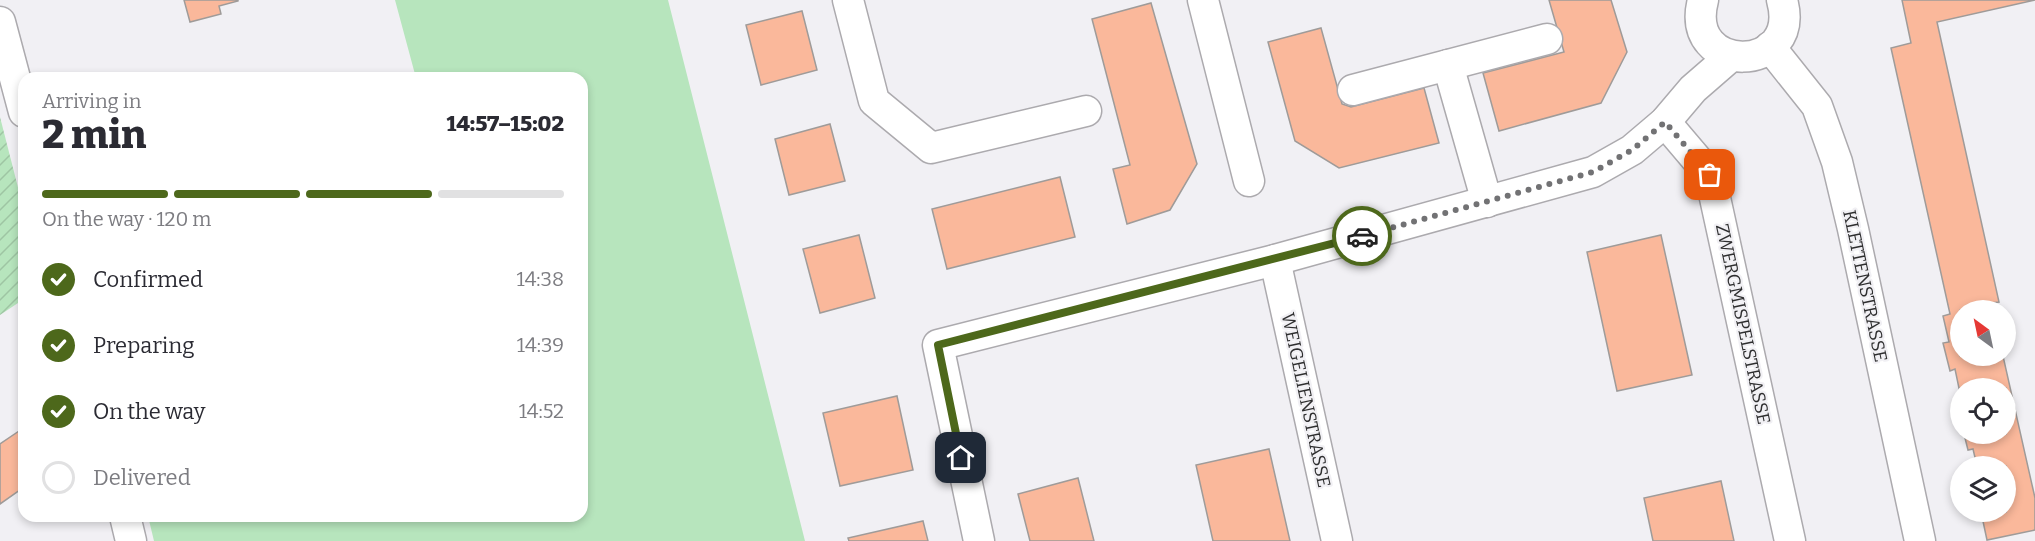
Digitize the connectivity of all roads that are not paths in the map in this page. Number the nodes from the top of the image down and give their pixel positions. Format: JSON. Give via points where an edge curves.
{"nodes":[{"id":1,"x":848,"y":0,"type":"edge"},
{"id":2,"x":1203,"y":0,"type":"edge"},
{"id":3,"x":1704,"y":0,"type":"edge"},
{"id":4,"x":1782,"y":0,"type":"edge"},
{"id":5,"x":0,"y":22,"type":"edge"},
{"id":6,"x":1547,"y":39,"type":"dead end"},
{"id":7,"x":1770,"y":47,"type":"junction"},
{"id":8,"x":1731,"y":56,"type":"junction"},
{"id":9,"x":1448,"y":66,"type":"junction"},
{"id":10,"x":18,"y":90,"type":"edge"},
{"id":11,"x":1353,"y":90,"type":"dead end"},
{"id":12,"x":1086,"y":111,"type":"dead end"},
{"id":13,"x":1665,"y":122,"type":"junction"},
{"id":14,"x":1249,"y":181,"type":"dead end"},
{"id":15,"x":1487,"y":202,"type":"junction"},
{"id":16,"x":1275,"y":260,"type":"junction"},
{"id":17,"x":126,"y":522,"type":"edge"},
{"id":18,"x":131,"y":541,"type":"edge"},
{"id":19,"x":979,"y":541,"type":"edge"},
{"id":20,"x":1337,"y":541,"type":"edge"},
{"id":21,"x":1790,"y":541,"type":"edge"},
{"id":22,"x":1920,"y":541,"type":"edge"}],
"edges":[{"from":1,"to":12,"type":"street","via":[[874,101],[931,148]]},
{"from":2,"to":14,"type":"street"},
{"from":3,"to":8,"type":"street","via":[[1700,15],[1703,32],[1719,51]]},
{"from":4,"to":7,"type":"street","via":[[1785,23]]},
{"from":5,"to":10,"type":"street"},
{"from":6,"to":9,"type":"street"},
{"from":7,"to":8,"type":"street","via":[[1745,58]]},
{"from":7,"to":22,"type":"street","name":"KLETTENSTRASSE","via":[[1817,106],[1837,162]]},
{"from":8,"to":13,"type":"street","via":[[1693,89]]},
{"from":9,"to":11,"type":"street"},
{"from":9,"to":15,"type":"street"},
{"from":13,"to":15,"type":"street","via":[[1632,150],[1593,172]]},
{"from":13,"to":21,"type":"street","name":"ZWERGMISPELSTRASSE","via":[[1710,175]]},
{"from":15,"to":16,"type":"street"},
{"from":16,"to":19,"type":"street","via":[[938,345]]},
{"from":16,"to":20,"type":"street","name":"WEIGELIENSTRASSE"},
{"from":17,"to":18,"type":"street"}]}
